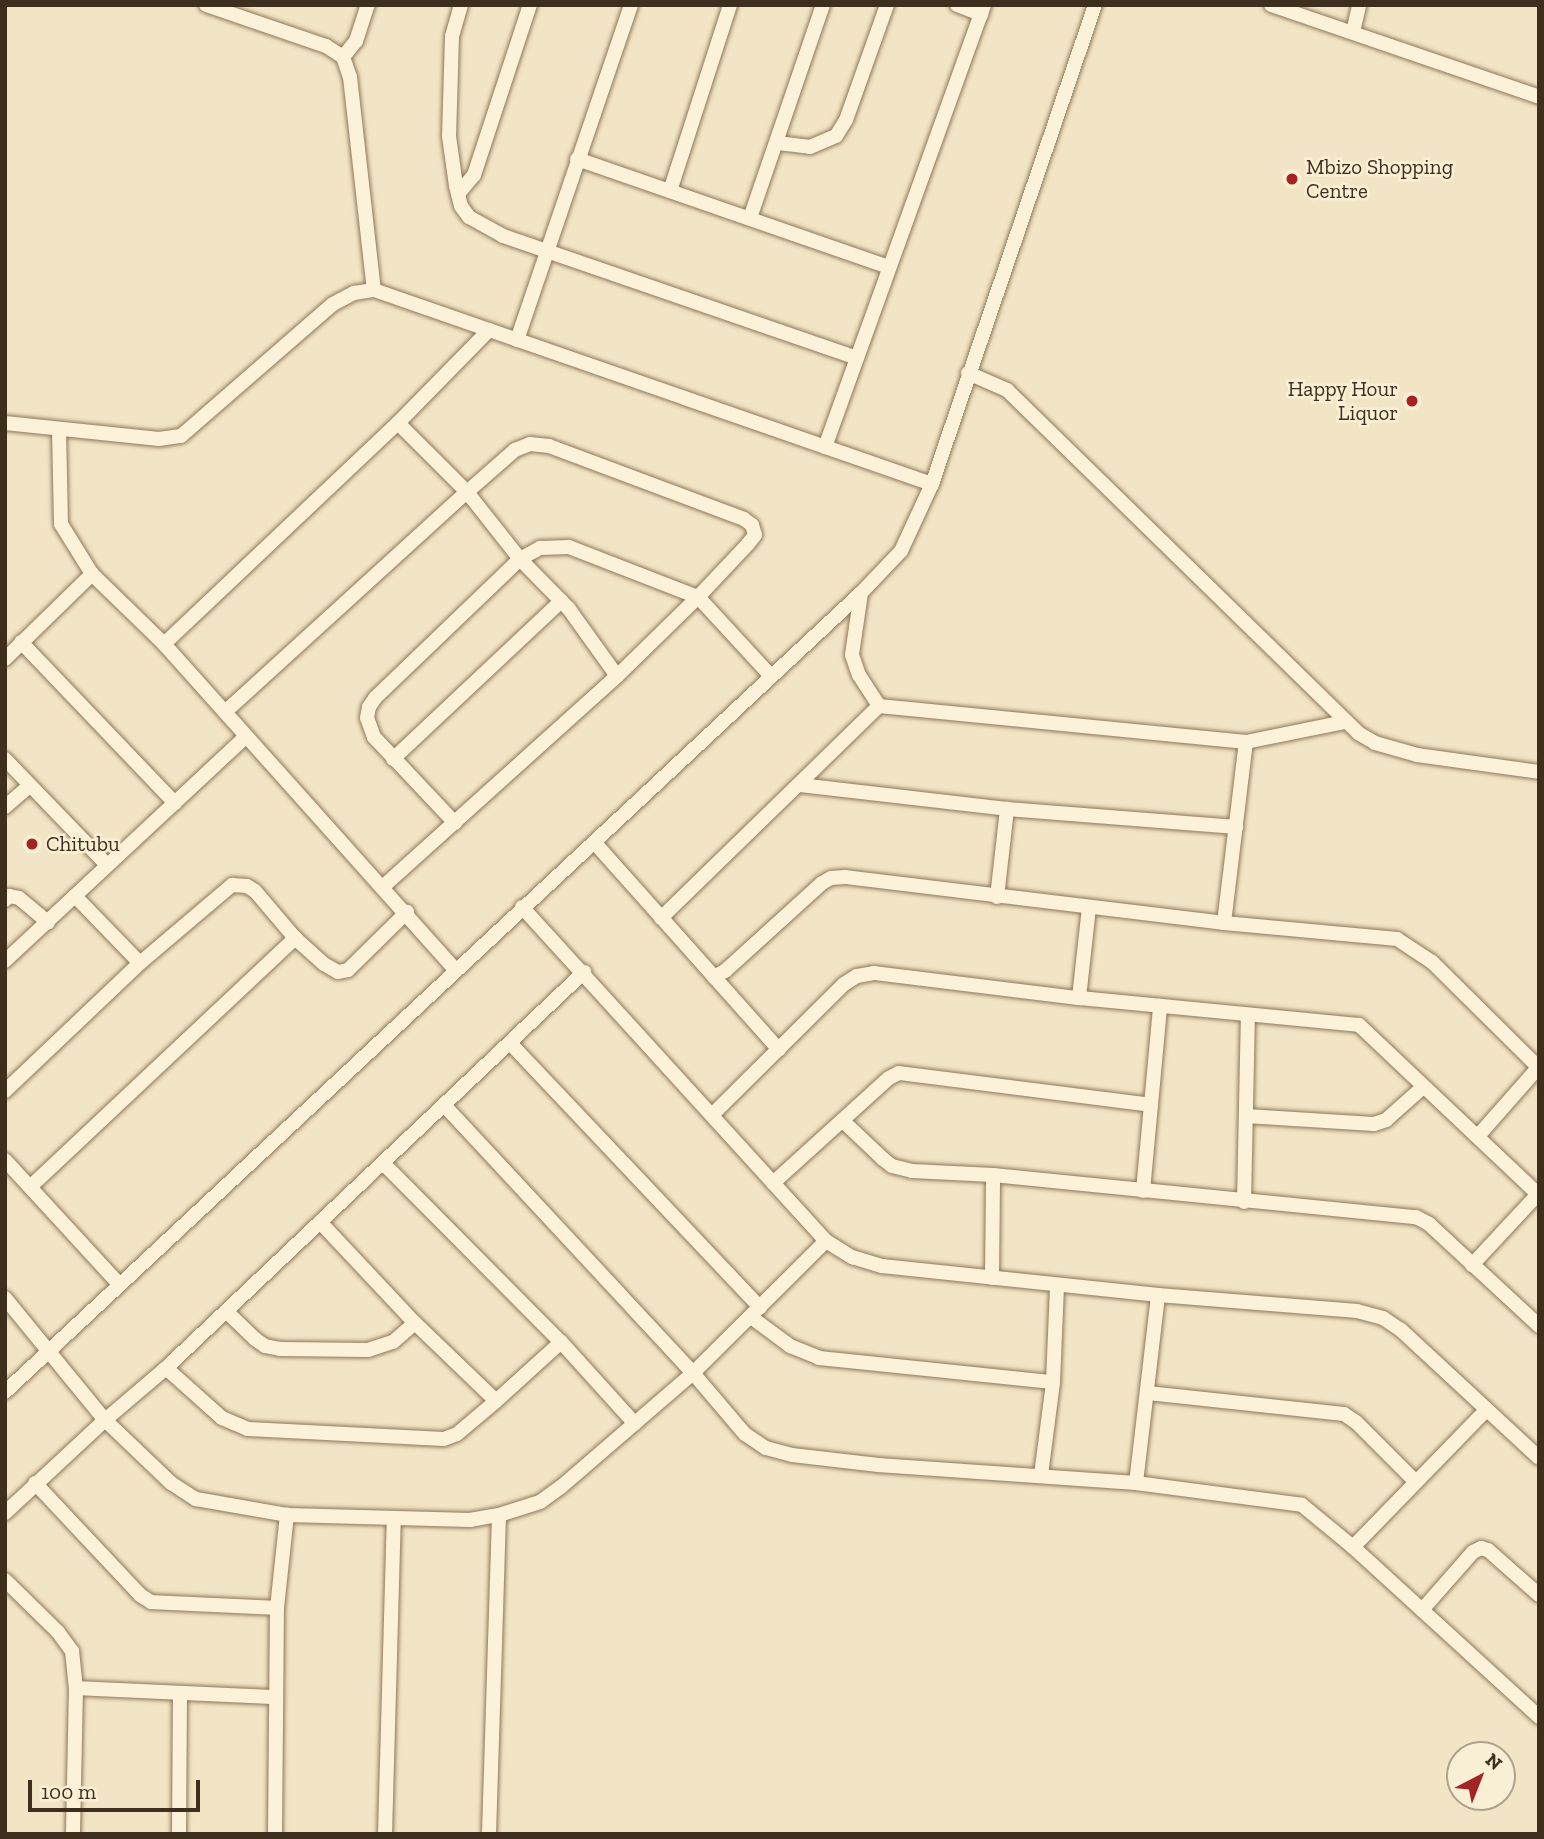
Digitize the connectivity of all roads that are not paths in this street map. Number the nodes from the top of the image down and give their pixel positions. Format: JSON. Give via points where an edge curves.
{"nodes":[{"id":1,"x":206,"y":5,"type":"edge"},
{"id":2,"x":368,"y":5,"type":"edge"},
{"id":3,"x":461,"y":5,"type":"edge"},
{"id":4,"x":530,"y":5,"type":"edge"},
{"id":5,"x":631,"y":5,"type":"edge"},
{"id":6,"x":730,"y":5,"type":"edge"},
{"id":7,"x":823,"y":5,"type":"edge"},
{"id":8,"x":887,"y":5,"type":"edge"},
{"id":9,"x":957,"y":5,"type":"edge"},
{"id":10,"x":1095,"y":5,"type":"edge"},
{"id":11,"x":1272,"y":5,"type":"edge"},
{"id":12,"x":1359,"y":5,"type":"edge"},
{"id":13,"x":983,"y":9,"type":"edge"},
{"id":14,"x":1353,"y":32,"type":"junction"},
{"id":15,"x":343,"y":57,"type":"junction"},
{"id":16,"x":1539,"y":97,"type":"edge"},
{"id":17,"x":778,"y":143,"type":"junction"},
{"id":18,"x":577,"y":159,"type":"junction"},
{"id":19,"x":670,"y":191,"type":"junction"},
{"id":20,"x":458,"y":194,"type":"junction"},
{"id":21,"x":750,"y":218,"type":"junction"},
{"id":22,"x":547,"y":251,"type":"junction"},
{"id":23,"x":889,"y":267,"type":"junction"},
{"id":24,"x":374,"y":290,"type":"junction"},
{"id":25,"x":489,"y":330,"type":"junction"},
{"id":26,"x":517,"y":340,"type":"junction"},
{"id":27,"x":857,"y":358,"type":"junction"},
{"id":28,"x":968,"y":373,"type":"junction"},
{"id":29,"x":5,"y":423,"type":"edge"},
{"id":30,"x":398,"y":423,"type":"junction"},
{"id":31,"x":59,"y":429,"type":"junction"},
{"id":32,"x":825,"y":447,"type":"junction"},
{"id":33,"x":932,"y":484,"type":"junction"},
{"id":34,"x":467,"y":492,"type":"junction"},
{"id":35,"x":520,"y":559,"type":"junction"},
{"id":36,"x":92,"y":574,"type":"junction"},
{"id":37,"x":861,"y":593,"type":"junction"},
{"id":38,"x":698,"y":597,"type":"junction"},
{"id":39,"x":561,"y":601,"type":"junction"},
{"id":40,"x":21,"y":642,"type":"junction"},
{"id":41,"x":164,"y":644,"type":"junction"},
{"id":42,"x":5,"y":659,"type":"edge"},
{"id":43,"x":617,"y":676,"type":"junction"},
{"id":44,"x":771,"y":676,"type":"junction"},
{"id":45,"x":879,"y":706,"type":"junction"},
{"id":46,"x":225,"y":712,"type":"junction"},
{"id":47,"x":1344,"y":722,"type":"junction"},
{"id":48,"x":245,"y":737,"type":"junction"},
{"id":49,"x":1246,"y":742,"type":"junction"},
{"id":50,"x":5,"y":759,"type":"edge"},
{"id":51,"x":393,"y":759,"type":"junction"},
{"id":52,"x":1539,"y":772,"type":"edge"},
{"id":53,"x":30,"y":785,"type":"junction"},
{"id":54,"x":800,"y":785,"type":"junction"},
{"id":55,"x":175,"y":803,"type":"junction"},
{"id":56,"x":5,"y":807,"type":"edge"},
{"id":57,"x":1007,"y":809,"type":"junction"},
{"id":58,"x":455,"y":823,"type":"junction"},
{"id":59,"x":1236,"y":827,"type":"junction"},
{"id":60,"x":594,"y":842,"type":"junction"},
{"id":61,"x":107,"y":865,"type":"junction"},
{"id":62,"x":383,"y":887,"type":"junction"},
{"id":63,"x":75,"y":896,"type":"junction"},
{"id":64,"x":997,"y":897,"type":"junction"},
{"id":65,"x":5,"y":900,"type":"edge"},
{"id":66,"x":522,"y":907,"type":"junction"},
{"id":67,"x":1089,"y":908,"type":"junction"},
{"id":68,"x":407,"y":912,"type":"junction"},
{"id":69,"x":661,"y":918,"type":"junction"},
{"id":70,"x":48,"y":922,"type":"junction"},
{"id":71,"x":1224,"y":923,"type":"junction"},
{"id":72,"x":295,"y":937,"type":"junction"},
{"id":73,"x":5,"y":961,"type":"edge"},
{"id":74,"x":139,"y":963,"type":"junction"},
{"id":75,"x":455,"y":969,"type":"junction"},
{"id":76,"x":584,"y":972,"type":"junction"},
{"id":77,"x":713,"y":976,"type":"junction"},
{"id":78,"x":1079,"y":998,"type":"junction"},
{"id":79,"x":1160,"y":1006,"type":"junction"},
{"id":80,"x":1248,"y":1015,"type":"junction"},
{"id":81,"x":510,"y":1043,"type":"junction"},
{"id":82,"x":779,"y":1050,"type":"junction"},
{"id":83,"x":1538,"y":1068,"type":"edge"},
{"id":84,"x":1423,"y":1087,"type":"junction"},
{"id":85,"x":5,"y":1091,"type":"edge"},
{"id":86,"x":444,"y":1105,"type":"junction"},
{"id":87,"x":1151,"y":1105,"type":"junction"},
{"id":88,"x":712,"y":1115,"type":"junction"},
{"id":89,"x":1246,"y":1116,"type":"junction"},
{"id":90,"x":844,"y":1122,"type":"junction"},
{"id":91,"x":1478,"y":1136,"type":"junction"},
{"id":92,"x":5,"y":1160,"type":"edge"},
{"id":93,"x":383,"y":1163,"type":"junction"},
{"id":94,"x":993,"y":1175,"type":"junction"},
{"id":95,"x":773,"y":1183,"type":"junction"},
{"id":96,"x":30,"y":1187,"type":"junction"},
{"id":97,"x":1143,"y":1191,"type":"junction"},
{"id":98,"x":1539,"y":1195,"type":"edge"},
{"id":99,"x":1244,"y":1202,"type":"junction"},
{"id":100,"x":320,"y":1222,"type":"junction"},
{"id":101,"x":826,"y":1241,"type":"junction"},
{"id":102,"x":1472,"y":1265,"type":"junction"},
{"id":103,"x":992,"y":1278,"type":"junction"},
{"id":104,"x":119,"y":1284,"type":"junction"},
{"id":105,"x":1057,"y":1285,"type":"junction"},
{"id":106,"x":1158,"y":1295,"type":"junction"},
{"id":107,"x":5,"y":1298,"type":"edge"},
{"id":108,"x":226,"y":1311,"type":"junction"},
{"id":109,"x":755,"y":1312,"type":"junction"},
{"id":110,"x":415,"y":1323,"type":"junction"},
{"id":111,"x":1539,"y":1326,"type":"edge"},
{"id":112,"x":561,"y":1342,"type":"junction"},
{"id":113,"x":48,"y":1351,"type":"junction"},
{"id":114,"x":166,"y":1368,"type":"junction"},
{"id":115,"x":693,"y":1373,"type":"junction"},
{"id":116,"x":1053,"y":1382,"type":"junction"},
{"id":117,"x":5,"y":1392,"type":"edge"},
{"id":118,"x":1148,"y":1393,"type":"junction"},
{"id":119,"x":496,"y":1401,"type":"junction"},
{"id":120,"x":1486,"y":1410,"type":"junction"},
{"id":121,"x":104,"y":1420,"type":"junction"},
{"id":122,"x":635,"y":1424,"type":"junction"},
{"id":123,"x":1539,"y":1458,"type":"edge"},
{"id":124,"x":1041,"y":1475,"type":"junction"},
{"id":125,"x":1415,"y":1481,"type":"junction"},
{"id":126,"x":35,"y":1483,"type":"junction"},
{"id":127,"x":1136,"y":1483,"type":"junction"},
{"id":128,"x":5,"y":1513,"type":"edge"},
{"id":129,"x":287,"y":1515,"type":"junction"},
{"id":130,"x":499,"y":1515,"type":"junction"},
{"id":131,"x":394,"y":1519,"type":"junction"},
{"id":132,"x":1353,"y":1547,"type":"junction"},
{"id":133,"x":5,"y":1580,"type":"edge"},
{"id":134,"x":1539,"y":1595,"type":"edge"},
{"id":135,"x":276,"y":1608,"type":"junction"},
{"id":136,"x":1422,"y":1610,"type":"junction"},
{"id":137,"x":76,"y":1688,"type":"junction"},
{"id":138,"x":180,"y":1693,"type":"junction"},
{"id":139,"x":276,"y":1697,"type":"junction"},
{"id":140,"x":1539,"y":1717,"type":"edge"},
{"id":141,"x":73,"y":1834,"type":"edge"},
{"id":142,"x":179,"y":1834,"type":"edge"},
{"id":143,"x":275,"y":1834,"type":"edge"},
{"id":144,"x":385,"y":1834,"type":"edge"},
{"id":145,"x":489,"y":1834,"type":"edge"}],
"edges":[{"from":1,"to":15,"type":"street","via":[[326,46]]},
{"from":2,"to":15,"type":"street","via":[[356,41]]},
{"from":3,"to":20,"type":"street","via":[[452,36],[449,80],[449,136]]},
{"from":4,"to":20,"type":"street","via":[[474,175]]},
{"from":5,"to":18,"type":"street"},
{"from":6,"to":19,"type":"street"},
{"from":7,"to":17,"type":"street"},
{"from":8,"to":17,"type":"street","via":[[846,120],[836,136],[810,147]]},
{"from":9,"to":13,"type":"street"},
{"from":10,"to":28,"type":"street"},
{"from":11,"to":14,"type":"street"},
{"from":12,"to":14,"type":"street"},
{"from":13,"to":23,"type":"street"},
{"from":14,"to":16,"type":"street"},
{"from":15,"to":24,"type":"street","via":[[351,77]]},
{"from":17,"to":21,"type":"street"},
{"from":18,"to":19,"type":"street"},
{"from":18,"to":22,"type":"street"},
{"from":19,"to":21,"type":"street"},
{"from":20,"to":22,"type":"street","via":[[469,217],[503,236]]},
{"from":21,"to":23,"type":"street"},
{"from":22,"to":26,"type":"street"},
{"from":22,"to":27,"type":"street"},
{"from":23,"to":27,"type":"street"},
{"from":24,"to":25,"type":"street"},
{"from":24,"to":31,"type":"street","via":[[333,304],[181,436],[159,439]]},
{"from":25,"to":26,"type":"street"},
{"from":25,"to":30,"type":"street"},
{"from":26,"to":32,"type":"street"},
{"from":27,"to":32,"type":"street"},
{"from":28,"to":33,"type":"street"},
{"from":28,"to":47,"type":"street","via":[[1007,390]]},
{"from":29,"to":31,"type":"street"},
{"from":30,"to":34,"type":"street"},
{"from":30,"to":41,"type":"street"},
{"from":31,"to":36,"type":"street","via":[[61,524]]},
{"from":32,"to":33,"type":"street"},
{"from":33,"to":37,"type":"street","via":[[901,551]]},
{"from":34,"to":35,"type":"street"},
{"from":34,"to":38,"type":"street","via":[[515,450],[530,444],[549,446],[744,519],[755,535]]},
{"from":34,"to":46,"type":"street"},
{"from":35,"to":38,"type":"street","via":[[540,548],[569,547]]},
{"from":35,"to":39,"type":"street"},
{"from":35,"to":51,"type":"street","via":[[375,698],[368,728]]},
{"from":36,"to":40,"type":"street"},
{"from":36,"to":41,"type":"street"},
{"from":37,"to":44,"type":"street"},
{"from":37,"to":45,"type":"street","via":[[852,655]]},
{"from":38,"to":43,"type":"street"},
{"from":38,"to":44,"type":"street"},
{"from":39,"to":43,"type":"street"},
{"from":39,"to":51,"type":"street"},
{"from":40,"to":42,"type":"street"},
{"from":40,"to":55,"type":"street"},
{"from":41,"to":46,"type":"street"},
{"from":43,"to":58,"type":"street"},
{"from":44,"to":60,"type":"street"},
{"from":45,"to":49,"type":"street"},
{"from":45,"to":54,"type":"street"},
{"from":46,"to":48,"type":"street"},
{"from":47,"to":49,"type":"street"},
{"from":47,"to":52,"type":"street","via":[[1392,749]]},
{"from":48,"to":55,"type":"street"},
{"from":48,"to":62,"type":"street"},
{"from":49,"to":59,"type":"street"},
{"from":50,"to":53,"type":"street"},
{"from":51,"to":58,"type":"street"},
{"from":53,"to":56,"type":"street"},
{"from":53,"to":61,"type":"street"},
{"from":54,"to":57,"type":"street"},
{"from":54,"to":69,"type":"street"},
{"from":55,"to":61,"type":"street"},
{"from":57,"to":59,"type":"street"},
{"from":57,"to":64,"type":"street"},
{"from":58,"to":62,"type":"street"},
{"from":59,"to":71,"type":"street"},
{"from":60,"to":66,"type":"street"},
{"from":60,"to":69,"type":"street"},
{"from":61,"to":63,"type":"street"},
{"from":62,"to":68,"type":"street"},
{"from":63,"to":70,"type":"street"},
{"from":63,"to":74,"type":"street"},
{"from":64,"to":67,"type":"street"},
{"from":64,"to":77,"type":"street","via":[[831,878],[726,971]]},
{"from":65,"to":70,"type":"street","via":[[19,898]]},
{"from":66,"to":75,"type":"street"},
{"from":66,"to":76,"type":"street"},
{"from":67,"to":71,"type":"street"},
{"from":67,"to":78,"type":"street"},
{"from":68,"to":72,"type":"street","via":[[348,970],[338,972],[324,964]]},
{"from":68,"to":75,"type":"street"},
{"from":69,"to":77,"type":"street"},
{"from":70,"to":73,"type":"street"},
{"from":71,"to":83,"type":"street","via":[[1398,939],[1432,962]]},
{"from":72,"to":74,"type":"street","via":[[255,891],[232,885]]},
{"from":72,"to":96,"type":"street"},
{"from":74,"to":85,"type":"street"},
{"from":75,"to":104,"type":"street"},
{"from":76,"to":81,"type":"street"},
{"from":76,"to":88,"type":"street"},
{"from":77,"to":82,"type":"street"},
{"from":78,"to":79,"type":"street"},
{"from":78,"to":82,"type":"street","via":[[874,973],[844,984]]},
{"from":79,"to":80,"type":"street"},
{"from":79,"to":87,"type":"street"},
{"from":80,"to":84,"type":"street","via":[[1359,1025]]},
{"from":80,"to":89,"type":"street"},
{"from":81,"to":86,"type":"street"},
{"from":81,"to":109,"type":"street"},
{"from":82,"to":88,"type":"street"},
{"from":83,"to":91,"type":"street"},
{"from":84,"to":89,"type":"street","via":[[1386,1121],[1374,1124]]},
{"from":84,"to":91,"type":"street"},
{"from":86,"to":93,"type":"street"},
{"from":86,"to":115,"type":"street"},
{"from":87,"to":90,"type":"street","via":[[899,1073]]},
{"from":87,"to":97,"type":"street"},
{"from":88,"to":95,"type":"street"},
{"from":89,"to":99,"type":"street"},
{"from":90,"to":94,"type":"street","via":[[892,1166]]},
{"from":90,"to":95,"type":"street"},
{"from":91,"to":98,"type":"street"},
{"from":92,"to":96,"type":"street"},
{"from":93,"to":100,"type":"street"},
{"from":93,"to":112,"type":"street"},
{"from":94,"to":97,"type":"street"},
{"from":94,"to":103,"type":"street"},
{"from":95,"to":101,"type":"street"},
{"from":96,"to":104,"type":"street"},
{"from":97,"to":99,"type":"street"},
{"from":98,"to":102,"type":"street"},
{"from":99,"to":102,"type":"street","via":[[1416,1217]]},
{"from":100,"to":108,"type":"street"},
{"from":100,"to":110,"type":"street"},
{"from":101,"to":103,"type":"street","via":[[852,1257],[882,1266]]},
{"from":101,"to":109,"type":"street"},
{"from":102,"to":111,"type":"street"},
{"from":103,"to":105,"type":"street"},
{"from":104,"to":113,"type":"street"},
{"from":105,"to":106,"type":"street"},
{"from":105,"to":116,"type":"street"},
{"from":106,"to":118,"type":"street"},
{"from":106,"to":120,"type":"street","via":[[1357,1311],[1383,1318]]},
{"from":107,"to":113,"type":"street"},
{"from":108,"to":110,"type":"street","via":[[255,1339],[280,1349],[368,1350],[393,1342]]},
{"from":108,"to":114,"type":"street"},
{"from":109,"to":115,"type":"street"},
{"from":109,"to":116,"type":"street","via":[[790,1346],[819,1358]]},
{"from":110,"to":119,"type":"street"},
{"from":112,"to":119,"type":"street"},
{"from":112,"to":122,"type":"street"},
{"from":113,"to":117,"type":"street"},
{"from":113,"to":121,"type":"street"},
{"from":114,"to":119,"type":"street","via":[[222,1418],[247,1429],[444,1439],[457,1434]]},
{"from":114,"to":121,"type":"street"},
{"from":115,"to":122,"type":"street"},
{"from":115,"to":124,"type":"street","via":[[745,1434],[766,1448],[878,1465]]},
{"from":116,"to":124,"type":"street"},
{"from":118,"to":125,"type":"street","via":[[1344,1414]]},
{"from":118,"to":127,"type":"street"},
{"from":120,"to":123,"type":"street"},
{"from":120,"to":125,"type":"street"},
{"from":121,"to":126,"type":"street"},
{"from":121,"to":129,"type":"street","via":[[171,1483],[196,1499]]},
{"from":122,"to":130,"type":"street","via":[[540,1502]]},
{"from":124,"to":127,"type":"street"},
{"from":125,"to":132,"type":"street"},
{"from":126,"to":128,"type":"street"},
{"from":126,"to":135,"type":"street","via":[[150,1602]]},
{"from":127,"to":132,"type":"street","via":[[1302,1505]]},
{"from":129,"to":131,"type":"street"},
{"from":129,"to":135,"type":"street"},
{"from":130,"to":131,"type":"street","via":[[470,1520]]},
{"from":130,"to":145,"type":"street"},
{"from":131,"to":144,"type":"street"},
{"from":132,"to":136,"type":"street"},
{"from":133,"to":137,"type":"street","via":[[67,1641]]},
{"from":134,"to":136,"type":"street","via":[[1481,1548]]},
{"from":135,"to":139,"type":"street"},
{"from":136,"to":140,"type":"street"},
{"from":137,"to":138,"type":"street"},
{"from":137,"to":141,"type":"street"},
{"from":138,"to":139,"type":"street"},
{"from":138,"to":142,"type":"street"},
{"from":139,"to":143,"type":"street"}]}
